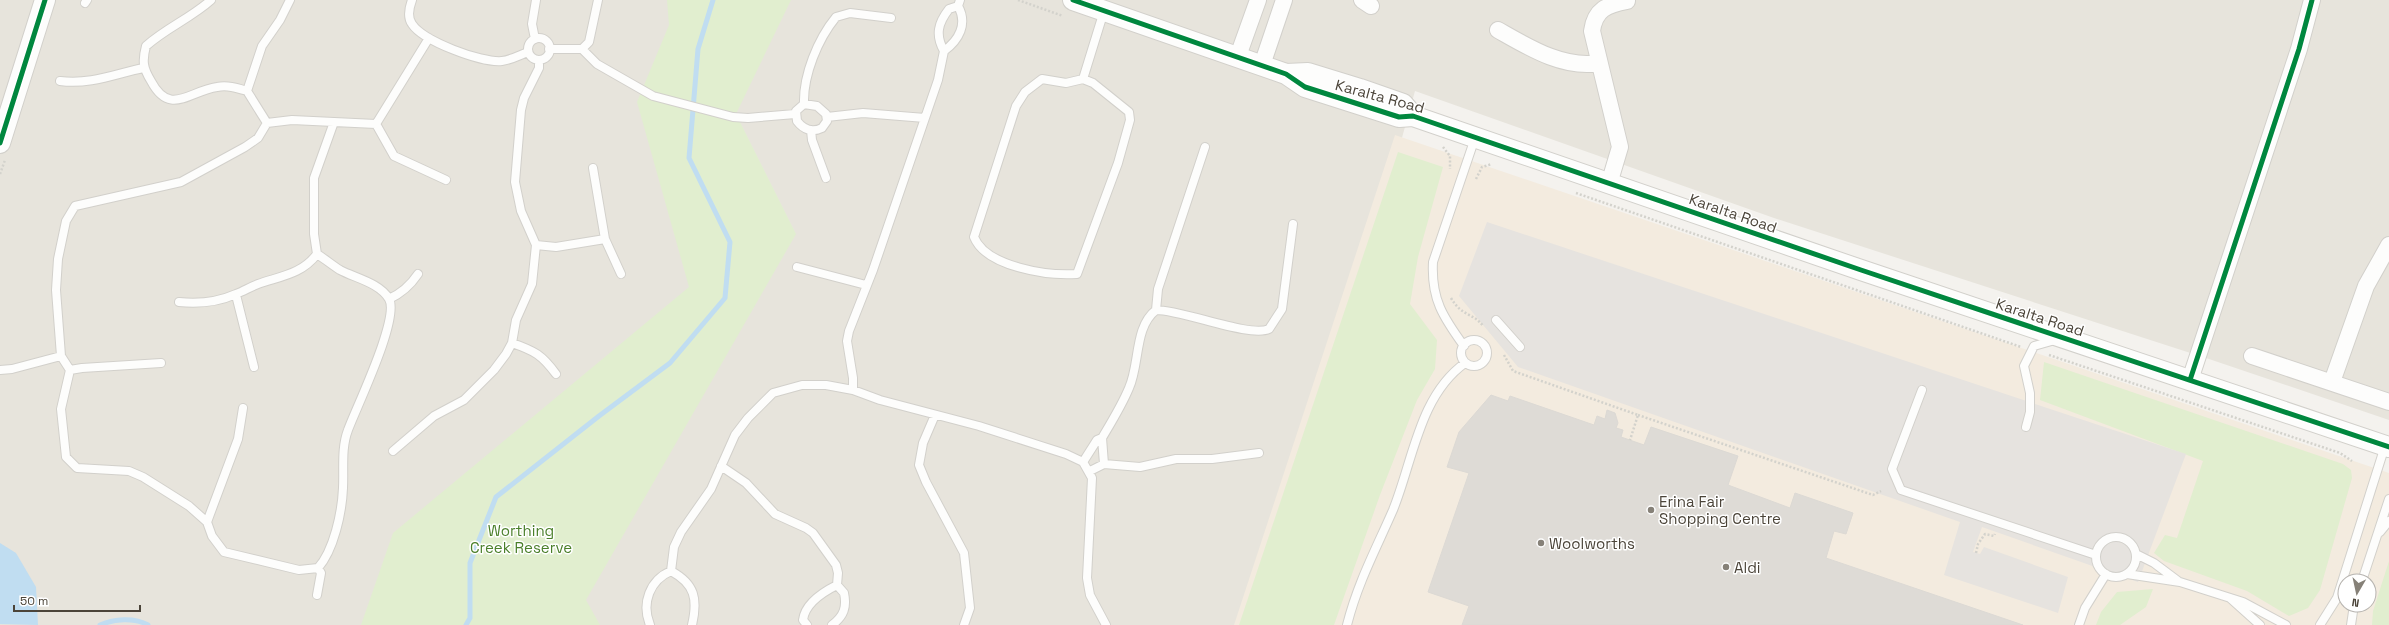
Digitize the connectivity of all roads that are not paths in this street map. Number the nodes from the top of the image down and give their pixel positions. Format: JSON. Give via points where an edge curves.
{"nodes":[{"id":1,"x":45,"y":0,"type":"edge"},
{"id":2,"x":211,"y":0,"type":"edge"},
{"id":3,"x":290,"y":0,"type":"edge"},
{"id":4,"x":412,"y":0,"type":"edge"},
{"id":5,"x":536,"y":0,"type":"edge"},
{"id":6,"x":598,"y":0,"type":"edge"},
{"id":7,"x":1258,"y":0,"type":"edge"},
{"id":8,"x":1284,"y":0,"type":"edge"},
{"id":9,"x":1627,"y":0,"type":"edge"},
{"id":10,"x":2312,"y":0,"type":"edge"},
{"id":11,"x":959,"y":3,"type":"edge"},
{"id":12,"x":1602,"y":3,"type":"edge"},
{"id":13,"x":1071,"y":9,"type":"edge"},
{"id":14,"x":1104,"y":11,"type":"junction"},
{"id":15,"x":891,"y":18,"type":"dead end"},
{"id":16,"x":1498,"y":30,"type":"dead end"},
{"id":17,"x":429,"y":38,"type":"junction"},
{"id":18,"x":535,"y":39,"type":"junction"},
{"id":19,"x":549,"y":49,"type":"junction"},
{"id":20,"x":582,"y":49,"type":"junction"},
{"id":21,"x":944,"y":51,"type":"junction"},
{"id":22,"x":528,"y":52,"type":"junction"},
{"id":23,"x":1238,"y":56,"type":"junction"},
{"id":24,"x":539,"y":60,"type":"junction"},
{"id":25,"x":1599,"y":63,"type":"junction"},
{"id":26,"x":1262,"y":65,"type":"junction"},
{"id":27,"x":143,"y":68,"type":"junction"},
{"id":28,"x":1082,"y":79,"type":"junction"},
{"id":29,"x":60,"y":81,"type":"dead end"},
{"id":30,"x":247,"y":91,"type":"junction"},
{"id":31,"x":804,"y":104,"type":"junction"},
{"id":32,"x":795,"y":114,"type":"junction"},
{"id":33,"x":827,"y":117,"type":"junction"},
{"id":34,"x":925,"y":118,"type":"junction"},
{"id":35,"x":334,"y":122,"type":"junction"},
{"id":36,"x":267,"y":123,"type":"junction"},
{"id":37,"x":376,"y":124,"type":"junction"},
{"id":38,"x":811,"y":130,"type":"junction"},
{"id":39,"x":1475,"y":138,"type":"junction"},
{"id":40,"x":0,"y":143,"type":"edge"},
{"id":41,"x":1205,"y":147,"type":"dead end"},
{"id":42,"x":593,"y":168,"type":"dead end"},
{"id":43,"x":826,"y":178,"type":"dead end"},
{"id":44,"x":446,"y":180,"type":"dead end"},
{"id":45,"x":1609,"y":184,"type":"junction"},
{"id":46,"x":1293,"y":224,"type":"dead end"},
{"id":47,"x":605,"y":239,"type":"junction"},
{"id":48,"x":536,"y":245,"type":"junction"},
{"id":49,"x":2389,"y":245,"type":"edge"},
{"id":50,"x":317,"y":254,"type":"junction"},
{"id":51,"x":797,"y":267,"type":"dead end"},
{"id":52,"x":418,"y":274,"type":"dead end"},
{"id":53,"x":622,"y":274,"type":"dead end"},
{"id":54,"x":866,"y":286,"type":"junction"},
{"id":55,"x":236,"y":295,"type":"junction"},
{"id":56,"x":389,"y":299,"type":"junction"},
{"id":57,"x":179,"y":302,"type":"dead end"},
{"id":58,"x":1156,"y":310,"type":"junction"},
{"id":59,"x":1496,"y":320,"type":"dead end"},
{"id":60,"x":2063,"y":338,"type":"junction"},
{"id":61,"x":512,"y":343,"type":"junction"},
{"id":62,"x":1464,"y":346,"type":"junction"},
{"id":63,"x":1520,"y":347,"type":"dead end"},
{"id":64,"x":61,"y":356,"type":"junction"},
{"id":65,"x":2252,"y":356,"type":"dead end"},
{"id":66,"x":1465,"y":362,"type":"junction"},
{"id":67,"x":161,"y":363,"type":"dead end"},
{"id":68,"x":254,"y":367,"type":"dead end"},
{"id":69,"x":0,"y":370,"type":"edge"},
{"id":70,"x":70,"y":370,"type":"junction"},
{"id":71,"x":556,"y":374,"type":"dead end"},
{"id":72,"x":2190,"y":380,"type":"junction"},
{"id":73,"x":2332,"y":382,"type":"junction"},
{"id":74,"x":853,"y":390,"type":"junction"},
{"id":75,"x":1922,"y":390,"type":"dead end"},
{"id":76,"x":2389,"y":402,"type":"edge"},
{"id":77,"x":243,"y":408,"type":"dead end"},
{"id":78,"x":935,"y":415,"type":"junction"},
{"id":79,"x":2026,"y":427,"type":"dead end"},
{"id":80,"x":1102,"y":438,"type":"junction"},
{"id":81,"x":2387,"y":446,"type":"edge"},
{"id":82,"x":393,"y":451,"type":"dead end"},
{"id":83,"x":1259,"y":453,"type":"dead end"},
{"id":84,"x":1082,"y":462,"type":"junction"},
{"id":85,"x":1104,"y":464,"type":"junction"},
{"id":86,"x":721,"y":466,"type":"junction"},
{"id":87,"x":1090,"y":471,"type":"junction"},
{"id":88,"x":2389,"y":500,"type":"edge"},
{"id":89,"x":2389,"y":521,"type":"edge"},
{"id":90,"x":208,"y":522,"type":"junction"},
{"id":91,"x":2376,"y":538,"type":"junction"},
{"id":92,"x":2136,"y":554,"type":"junction"},
{"id":93,"x":2096,"y":555,"type":"junction"},
{"id":94,"x":318,"y":568,"type":"junction"},
{"id":95,"x":671,"y":571,"type":"junction"},
{"id":96,"x":2365,"y":573,"type":"edge"},
{"id":97,"x":2106,"y":574,"type":"junction"},
{"id":98,"x":2127,"y":574,"type":"junction"},
{"id":99,"x":2180,"y":582,"type":"junction"},
{"id":100,"x":837,"y":585,"type":"junction"},
{"id":101,"x":317,"y":595,"type":"dead end"},
{"id":102,"x":2229,"y":597,"type":"junction"},
{"id":103,"x":2353,"y":613,"type":"edge"},
{"id":104,"x":650,"y":625,"type":"edge"},
{"id":105,"x":692,"y":625,"type":"edge"},
{"id":106,"x":807,"y":625,"type":"edge"},
{"id":107,"x":832,"y":625,"type":"edge"},
{"id":108,"x":964,"y":625,"type":"edge"},
{"id":109,"x":1106,"y":625,"type":"edge"},
{"id":110,"x":1347,"y":625,"type":"edge"},
{"id":111,"x":2079,"y":625,"type":"edge"},
{"id":112,"x":2260,"y":625,"type":"edge"},
{"id":113,"x":2286,"y":625,"type":"edge"},
{"id":114,"x":2320,"y":625,"type":"edge"},
{"id":115,"x":2351,"y":625,"type":"edge"}],
"edges":[{"from":1,"to":40,"type":"street"},
{"from":2,"to":27,"type":"lane","via":[[200,10],[173,24],[146,46]]},
{"from":3,"to":30,"type":"lane","via":[[262,46]]},
{"from":4,"to":17,"type":"lane","via":[[409,16],[411,23]]},
{"from":5,"to":18,"type":"lane","via":[[532,24]]},
{"from":6,"to":20,"type":"lane","via":[[589,42]]},
{"from":7,"to":23,"type":"street"},
{"from":8,"to":26,"type":"street"},
{"from":9,"to":12,"type":"street"},
{"from":10,"to":72,"type":"street","via":[[2299,49]]},
{"from":11,"to":21,"type":"lane","via":[[963,23],[960,33],[953,44]]},
{"from":11,"to":21,"type":"lane","via":[[949,9],[938,27],[938,40]]},
{"from":12,"to":25,"type":"street","via":[[1592,31]]},
{"from":13,"to":14,"type":"street","name":"Karalta Road"},
{"from":14,"to":23,"type":"street","name":"Karalta Road"},
{"from":14,"to":28,"type":"lane"},
{"from":15,"to":31,"type":"lane","via":[[850,13],[836,17],[811,64]]},
{"from":16,"to":25,"type":"street","via":[[1530,48],[1566,62],[1590,65]]},
{"from":17,"to":22,"type":"lane","via":[[459,51],[493,60],[509,59]]},
{"from":17,"to":37,"type":"lane"},
{"from":18,"to":19,"type":"lane","via":[[546,42]]},
{"from":18,"to":22,"type":"lane","via":[[529,44]]},
{"from":19,"to":20,"type":"lane"},
{"from":19,"to":24,"type":"lane","via":[[546,57]]},
{"from":20,"to":32,"type":"lane","via":[[597,64],[653,96],[733,117]]},
{"from":21,"to":34,"type":"lane","via":[[940,73]]},
{"from":22,"to":24,"type":"lane","via":[[533,59]]},
{"from":23,"to":26,"type":"street","name":"Karalta Road"},
{"from":24,"to":48,"type":"lane","via":[[539,68],[521,110],[515,182],[521,211]]},
{"from":25,"to":45,"type":"street","via":[[1620,147]]},
{"from":26,"to":39,"type":"street","name":"Karalta Road","via":[[1286,74],[1305,87],[1399,117],[1414,116]]},
{"from":27,"to":29,"type":"lane","via":[[92,81]]},
{"from":27,"to":30,"type":"lane","via":[[156,91],[168,100],[178,100],[216,87],[230,86]]},
{"from":28,"to":28,"type":"lane","via":[[1093,83],[1120,103],[1129,112],[1130,120],[1118,163],[1080,269],[1077,274],[1041,272],[993,258],[978,245],[974,237],[1016,106],[1025,92],[1042,79],[1066,82]]},
{"from":30,"to":36,"type":"lane"},
{"from":31,"to":32,"type":"lane","via":[[799,106]]},
{"from":31,"to":33,"type":"lane","via":[[817,106]]},
{"from":32,"to":38,"type":"lane","via":[[799,123]]},
{"from":33,"to":34,"type":"lane","via":[[863,113]]},
{"from":33,"to":38,"type":"lane","via":[[824,127],[820,130]]},
{"from":34,"to":54,"type":"lane"},
{"from":35,"to":36,"type":"lane","via":[[292,120]]},
{"from":35,"to":37,"type":"lane"},
{"from":35,"to":50,"type":"lane","via":[[314,178],[314,234]]},
{"from":36,"to":64,"type":"lane","via":[[258,138],[245,147],[181,182],[75,206],[66,221],[58,259],[56,290]]},
{"from":37,"to":44,"type":"lane","via":[[394,156]]},
{"from":38,"to":43,"type":"lane","via":[[812,140]]},
{"from":39,"to":45,"type":"street","name":"Karalta Road"},
{"from":39,"to":62,"type":"lane","via":[[1433,262],[1432,275],[1435,299],[1449,326]]},
{"from":41,"to":58,"type":"lane","via":[[1158,289]]},
{"from":42,"to":47,"type":"lane"},
{"from":45,"to":60,"type":"street","name":"Karalta Road"},
{"from":46,"to":58,"type":"lane","via":[[1282,309],[1269,329],[1256,332],[1184,313]]},
{"from":47,"to":48,"type":"lane","via":[[556,247]]},
{"from":47,"to":53,"type":"lane"},
{"from":48,"to":61,"type":"lane","via":[[532,284],[516,320]]},
{"from":49,"to":73,"type":"street","via":[[2366,286]]},
{"from":50,"to":55,"type":"lane","via":[[298,272],[249,287]]},
{"from":50,"to":56,"type":"lane","via":[[339,269],[373,286]]},
{"from":51,"to":54,"type":"lane"},
{"from":52,"to":56,"type":"lane","via":[[411,285]]},
{"from":54,"to":74,"type":"lane","via":[[856,308],[847,341]]},
{"from":55,"to":57,"type":"lane","via":[[198,304]]},
{"from":55,"to":68,"type":"lane"},
{"from":56,"to":94,"type":"lane","via":[[391,307],[386,333],[347,432],[343,490],[336,530],[330,548]]},
{"from":58,"to":80,"type":"lane","via":[[1147,317],[1142,329],[1138,360],[1130,387]]},
{"from":59,"to":63,"type":"lane"},
{"from":60,"to":72,"type":"street","name":"Karalta Road"},
{"from":60,"to":79,"type":"lane","via":[[2034,346],[2024,366],[2030,393],[2030,412]]},
{"from":61,"to":71,"type":"lane","via":[[534,350]]},
{"from":61,"to":82,"type":"lane","via":[[494,370],[464,400],[434,416]]},
{"from":62,"to":66,"type":"lane","via":[[1461,352]]},
{"from":62,"to":66,"type":"lane","via":[[1470,340],[1478,341],[1484,346],[1486,354],[1483,361],[1476,366]]},
{"from":64,"to":69,"type":"lane"},
{"from":64,"to":70,"type":"lane"},
{"from":65,"to":73,"type":"street"},
{"from":66,"to":110,"type":"lane","via":[[1454,370],[1428,410],[1392,511],[1370,556]]},
{"from":67,"to":70,"type":"lane"},
{"from":70,"to":90,"type":"lane","via":[[62,408],[66,457],[70,463],[76,468],[129,471],[189,506]]},
{"from":72,"to":81,"type":"street","name":"Karalta Road"},
{"from":73,"to":76,"type":"street"},
{"from":74,"to":78,"type":"lane"},
{"from":74,"to":86,"type":"lane","via":[[826,385],[802,385],[773,393],[735,434]]},
{"from":75,"to":93,"type":"lane","via":[[1892,470],[1901,490]]},
{"from":77,"to":90,"type":"lane","via":[[238,439]]},
{"from":78,"to":84,"type":"lane","via":[[1066,454]]},
{"from":78,"to":108,"type":"lane","via":[[923,443],[919,465],[964,552],[970,608]]},
{"from":80,"to":84,"type":"lane","via":[[1097,440]]},
{"from":80,"to":85,"type":"lane"},
{"from":81,"to":114,"type":"lane","via":[[2337,598]]},
{"from":83,"to":85,"type":"lane","via":[[1176,459],[1140,467]]},
{"from":84,"to":87,"type":"lane"},
{"from":85,"to":87,"type":"lane"},
{"from":86,"to":95,"type":"lane","via":[[711,489],[681,532],[674,547]]},
{"from":86,"to":100,"type":"lane","via":[[746,483],[775,514],[813,533],[836,565]]},
{"from":87,"to":109,"type":"lane","via":[[1092,478],[1087,578],[1090,595]]},
{"from":88,"to":91,"type":"lane"},
{"from":89,"to":91,"type":"lane"},
{"from":90,"to":94,"type":"lane","via":[[212,536],[224,552],[299,570]]},
{"from":91,"to":96,"type":"lane"},
{"from":92,"to":93,"type":"lane","via":[[2128,541],[2112,538],[2101,544]]},
{"from":92,"to":98,"type":"lane","via":[[2134,567]]},
{"from":92,"to":99,"type":"lane","via":[[2154,563]]},
{"from":93,"to":97,"type":"lane","via":[[2098,566]]},
{"from":94,"to":101,"type":"lane","via":[[322,573]]},
{"from":95,"to":104,"type":"lane","via":[[661,576],[652,586],[647,598]]},
{"from":95,"to":105,"type":"lane","via":[[683,578],[692,590]]},
{"from":97,"to":98,"type":"lane","via":[[2119,577]]},
{"from":97,"to":111,"type":"lane","via":[[2085,608]]},
{"from":98,"to":99,"type":"lane"},
{"from":99,"to":102,"type":"lane"},
{"from":100,"to":106,"type":"lane","via":[[817,598],[807,609],[804,620]]},
{"from":100,"to":107,"type":"lane","via":[[844,593],[845,606],[839,619]]},
{"from":102,"to":112,"type":"lane"},
{"from":102,"to":113,"type":"lane","via":[[2244,602]]},
{"from":103,"to":115,"type":"lane"}]}
